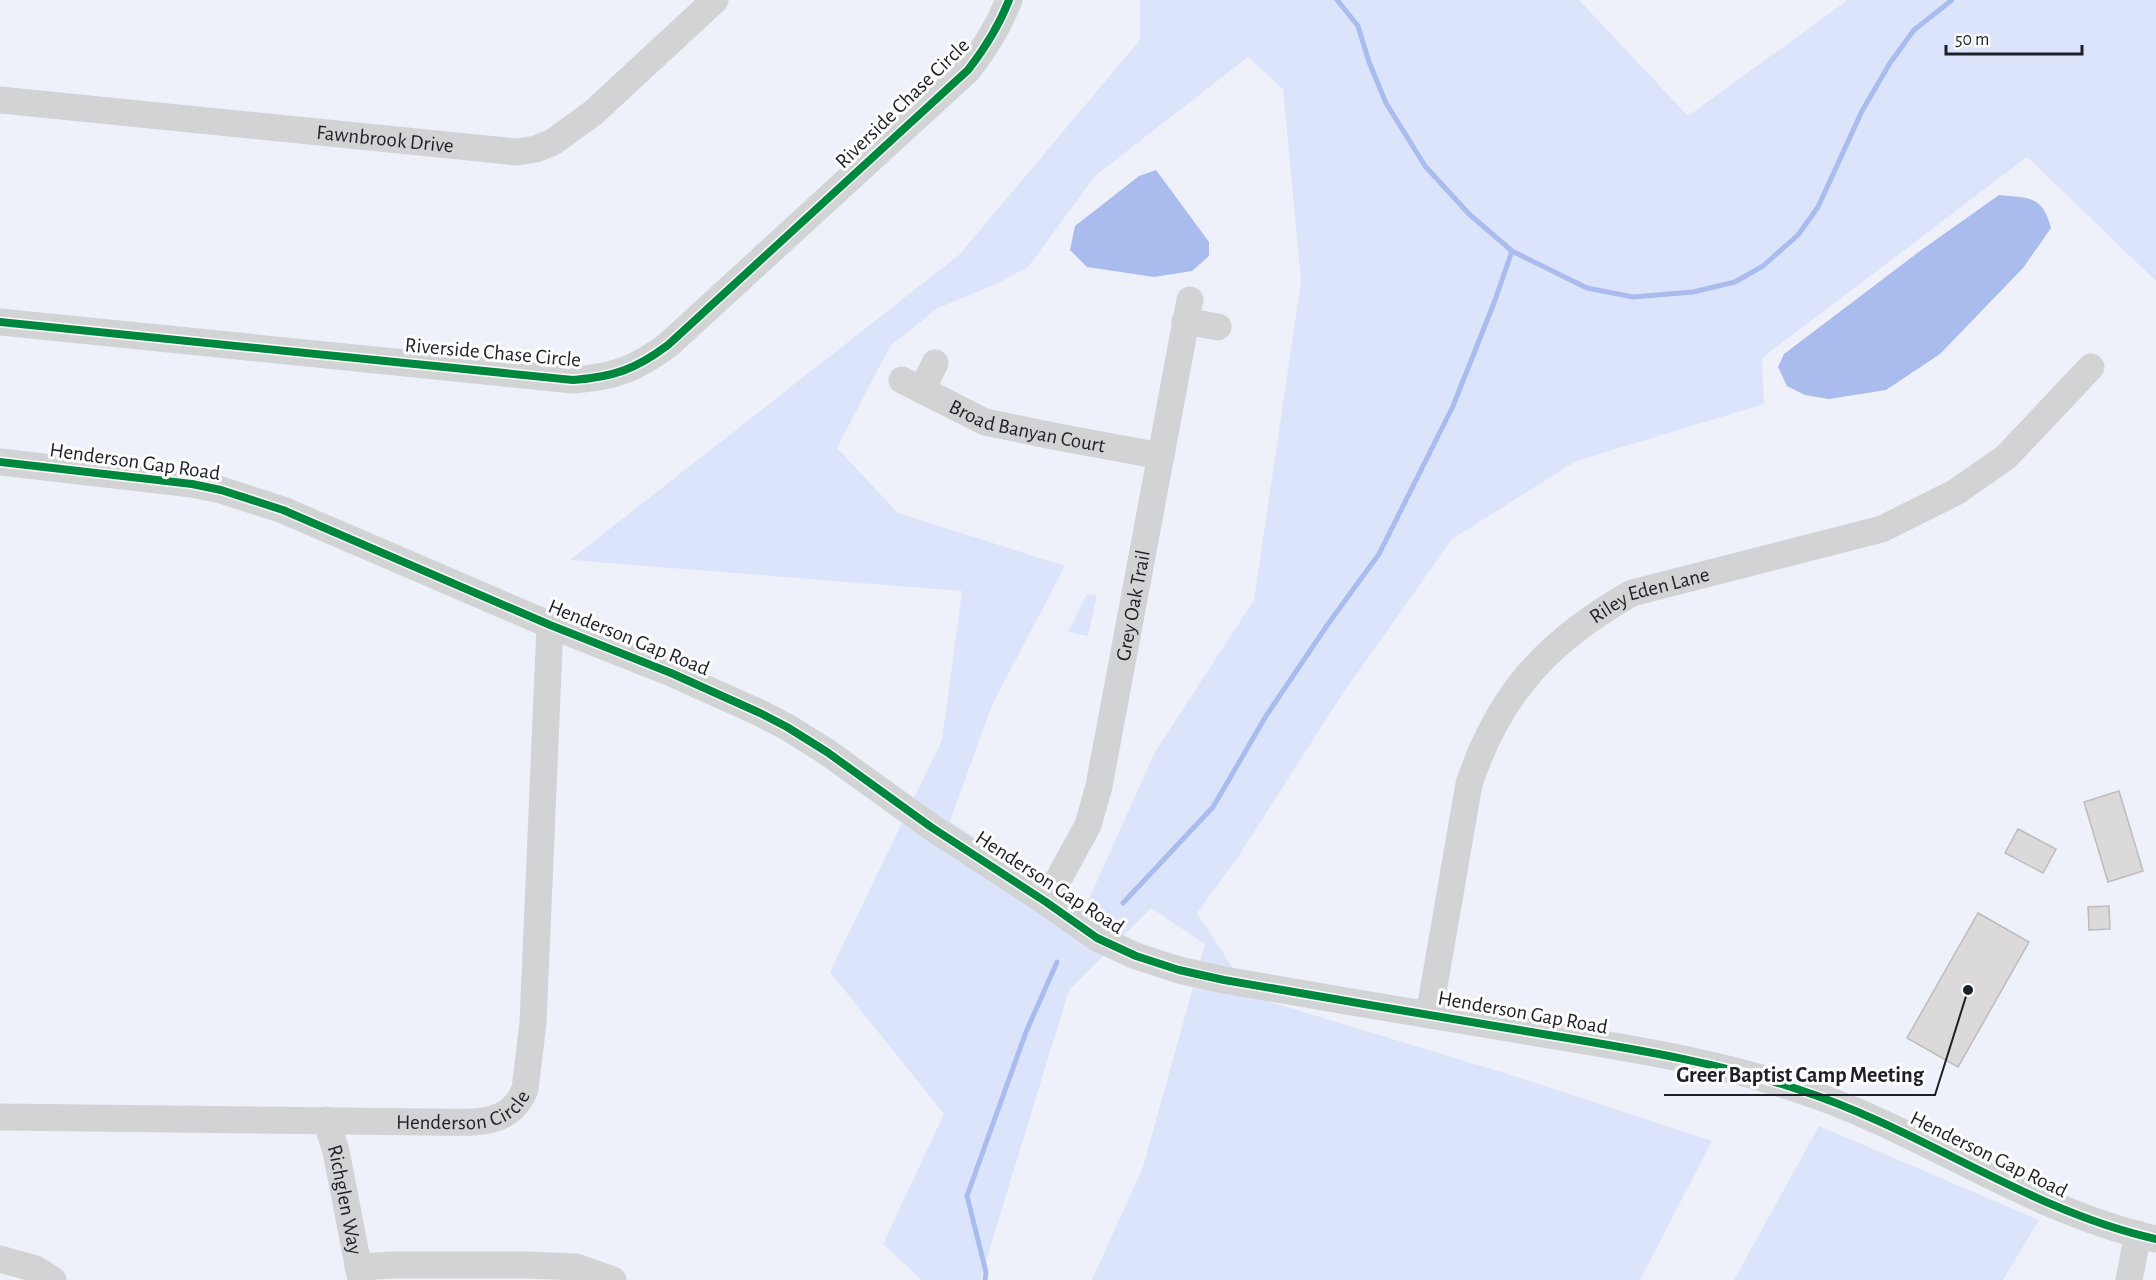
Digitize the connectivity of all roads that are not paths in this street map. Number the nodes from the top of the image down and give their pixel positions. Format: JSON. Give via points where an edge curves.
{"nodes":[{"id":1,"x":715,"y":0,"type":"edge"},
{"id":2,"x":1009,"y":0,"type":"edge"},
{"id":3,"x":0,"y":100,"type":"edge"},
{"id":4,"x":0,"y":322,"type":"edge"},
{"id":5,"x":1218,"y":327,"type":"dead end"},
{"id":6,"x":935,"y":363,"type":"dead end"},
{"id":7,"x":2091,"y":367,"type":"dead end"},
{"id":8,"x":1161,"y":456,"type":"junction"},
{"id":9,"x":0,"y":462,"type":"edge"},
{"id":10,"x":550,"y":625,"type":"junction"},
{"id":11,"x":1046,"y":902,"type":"junction"},
{"id":12,"x":1429,"y":1015,"type":"junction"},
{"id":13,"x":0,"y":1118,"type":"edge"},
{"id":14,"x":326,"y":1120,"type":"junction"},
{"id":15,"x":2150,"y":1234,"type":"edge"},
{"id":16,"x":0,"y":1259,"type":"edge"},
{"id":17,"x":359,"y":1273,"type":"edge"},
{"id":18,"x":53,"y":1280,"type":"edge"},
{"id":19,"x":613,"y":1280,"type":"edge"},
{"id":20,"x":2128,"y":1280,"type":"edge"}],
"edges":[{"from":1,"to":3,"type":"street","name":"Fawnbrook Drive","via":[[593,113],[553,142],[517,152]]},
{"from":2,"to":4,"type":"street","name":"Riverside Chase Circle","via":[[998,27],[968,70],[668,345],[648,360],[615,375],[573,380]]},
{"from":5,"to":8,"type":"street","name":"Grey Oak Trail","via":[[1187,311]]},
{"from":6,"to":8,"type":"street","name":"Broad Banyan Court","via":[[912,385],[985,422]]},
{"from":7,"to":12,"type":"street","name":"Riley Eden Lane","via":[[2006,457],[1956,492],[1882,529],[1632,593],[1597,612],[1561,640],[1524,678],[1480,751],[1469,784]]},
{"from":8,"to":11,"type":"street","name":"Grey Oak Trail","via":[[1088,825]]},
{"from":9,"to":10,"type":"street","name":"Henderson Gap Road","via":[[192,484],[231,493],[283,510]]},
{"from":10,"to":11,"type":"street","name":"Henderson Gap Road","via":[[671,673],[788,727]]},
{"from":10,"to":14,"type":"street","name":"Henderson Circle","via":[[533,1023],[522,1097],[510,1112],[488,1121]]},
{"from":11,"to":12,"type":"street","name":"Henderson Gap Road","via":[[1097,938],[1179,970]]},
{"from":12,"to":15,"type":"street","name":"Henderson Gap Road","via":[[1672,1056],[1748,1073],[1870,1117],[2074,1214]]},
{"from":13,"to":14,"type":"street","name":"Henderson Circle"},
{"from":14,"to":17,"type":"street","name":"Richglen Way","via":[[336,1151]]},
{"from":15,"to":20,"type":"street"},
{"from":16,"to":18,"type":"street","via":[[36,1269]]},
{"from":17,"to":19,"type":"street","via":[[393,1265],[528,1265],[576,1267]]}]}
